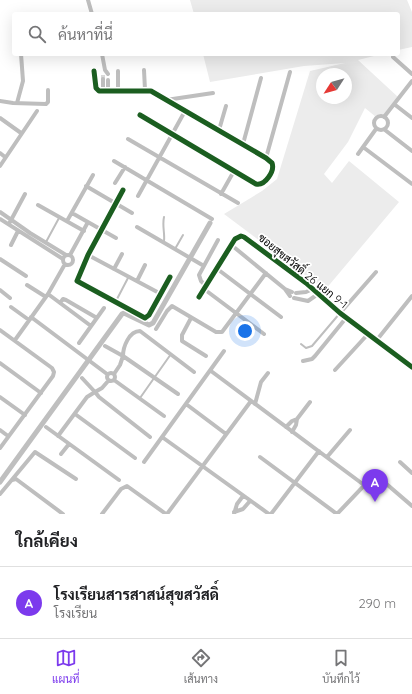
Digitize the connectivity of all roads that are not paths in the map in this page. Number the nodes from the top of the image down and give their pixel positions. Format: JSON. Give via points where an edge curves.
{"nodes":[{"id":1,"x":88,"y":0,"type":"edge"},
{"id":2,"x":91,"y":12,"type":"edge"},
{"id":3,"x":21,"y":56,"type":"edge"},
{"id":4,"x":102,"y":56,"type":"edge"},
{"id":5,"x":393,"y":57,"type":"dead end"},
{"id":6,"x":144,"y":70,"type":"dead end"},
{"id":7,"x":94,"y":71,"type":"dead end"},
{"id":8,"x":118,"y":71,"type":"dead end"},
{"id":9,"x":290,"y":72,"type":"dead end"},
{"id":10,"x":108,"y":74,"type":"tunnel mouth"},
{"id":11,"x":412,"y":74,"type":"edge"},
{"id":12,"x":261,"y":78,"type":"dead end"},
{"id":13,"x":103,"y":79,"type":"tunnel mouth"},
{"id":14,"x":108,"y":80,"type":"tunnel mouth"},
{"id":15,"x":412,"y":81,"type":"edge"},
{"id":16,"x":48,"y":90,"type":"dead end"},
{"id":17,"x":145,"y":90,"type":"junction"},
{"id":18,"x":118,"y":91,"type":"junction"},
{"id":19,"x":102,"y":92,"type":"junction"},
{"id":20,"x":108,"y":92,"type":"junction"},
{"id":21,"x":213,"y":94,"type":"dead end"},
{"id":22,"x":166,"y":100,"type":"junction"},
{"id":23,"x":0,"y":101,"type":"edge"},
{"id":24,"x":17,"y":103,"type":"junction"},
{"id":25,"x":394,"y":104,"type":"junction"},
{"id":26,"x":226,"y":106,"type":"dead end"},
{"id":27,"x":37,"y":111,"type":"dead end"},
{"id":28,"x":185,"y":111,"type":"junction"},
{"id":29,"x":140,"y":115,"type":"dead end"},
{"id":30,"x":384,"y":117,"type":"junction"},
{"id":31,"x":0,"y":118,"type":"edge"},
{"id":32,"x":412,"y":118,"type":"edge"},
{"id":33,"x":376,"y":129,"type":"junction"},
{"id":34,"x":219,"y":130,"type":"junction"},
{"id":35,"x":385,"y":130,"type":"junction"},
{"id":36,"x":21,"y":133,"type":"junction"},
{"id":37,"x":172,"y":134,"type":"junction"},
{"id":38,"x":128,"y":139,"type":"dead end"},
{"id":39,"x":243,"y":144,"type":"junction"},
{"id":40,"x":363,"y":147,"type":"junction"},
{"id":41,"x":412,"y":151,"type":"edge"},
{"id":42,"x":0,"y":153,"type":"edge"},
{"id":43,"x":358,"y":154,"type":"dead end"},
{"id":44,"x":5,"y":157,"type":"junction"},
{"id":45,"x":158,"y":157,"type":"junction"},
{"id":46,"x":266,"y":158,"type":"junction"},
{"id":47,"x":114,"y":161,"type":"dead end"},
{"id":48,"x":0,"y":166,"type":"edge"},
{"id":49,"x":125,"y":167,"type":"junction"},
{"id":50,"x":234,"y":171,"type":"junction"},
{"id":51,"x":93,"y":175,"type":"dead end"},
{"id":52,"x":146,"y":180,"type":"junction"},
{"id":53,"x":115,"y":183,"type":"dead end"},
{"id":54,"x":412,"y":184,"type":"edge"},
{"id":55,"x":86,"y":186,"type":"junction"},
{"id":56,"x":123,"y":190,"type":"dead end"},
{"id":57,"x":25,"y":194,"type":"dead end"},
{"id":58,"x":220,"y":194,"type":"junction"},
{"id":59,"x":138,"y":196,"type":"dead end"},
{"id":60,"x":238,"y":203,"type":"dead end"},
{"id":61,"x":116,"y":204,"type":"junction"},
{"id":62,"x":38,"y":205,"type":"dead end"},
{"id":63,"x":0,"y":212,"type":"edge"},
{"id":64,"x":72,"y":213,"type":"junction"},
{"id":65,"x":132,"y":213,"type":"dead end"},
{"id":66,"x":59,"y":217,"type":"junction"},
{"id":67,"x":164,"y":217,"type":"dead end"},
{"id":68,"x":0,"y":218,"type":"edge"},
{"id":69,"x":212,"y":219,"type":"dead end"},
{"id":70,"x":67,"y":221,"type":"junction"},
{"id":71,"x":10,"y":222,"type":"junction"},
{"id":72,"x":88,"y":222,"type":"junction"},
{"id":73,"x":137,"y":227,"type":"dead end"},
{"id":74,"x":101,"y":230,"type":"junction"},
{"id":75,"x":18,"y":231,"type":"junction"},
{"id":76,"x":84,"y":231,"type":"junction"},
{"id":77,"x":183,"y":235,"type":"dead end"},
{"id":78,"x":116,"y":238,"type":"dead end"},
{"id":79,"x":218,"y":240,"type":"dead end"},
{"id":80,"x":46,"y":243,"type":"junction"},
{"id":81,"x":164,"y":243,"type":"junction"},
{"id":82,"x":11,"y":245,"type":"dead end"},
{"id":83,"x":235,"y":248,"type":"dead end"},
{"id":84,"x":175,"y":249,"type":"junction"},
{"id":85,"x":122,"y":254,"type":"dead end"},
{"id":86,"x":88,"y":255,"type":"junction"},
{"id":87,"x":66,"y":257,"type":"junction"},
{"id":88,"x":1,"y":261,"type":"edge"},
{"id":89,"x":66,"y":264,"type":"junction"},
{"id":90,"x":145,"y":266,"type":"dead end"},
{"id":91,"x":204,"y":266,"type":"junction"},
{"id":92,"x":114,"y":269,"type":"junction"},
{"id":93,"x":220,"y":271,"type":"dead end"},
{"id":94,"x":376,"y":272,"type":"dead end"},
{"id":95,"x":266,"y":273,"type":"junction"},
{"id":96,"x":26,"y":276,"type":"dead end"},
{"id":97,"x":128,"y":276,"type":"junction"},
{"id":98,"x":170,"y":277,"type":"dead end"},
{"id":99,"x":137,"y":281,"type":"junction"},
{"id":100,"x":27,"y":285,"type":"dead end"},
{"id":101,"x":206,"y":286,"type":"junction"},
{"id":102,"x":312,"y":289,"type":"junction"},
{"id":103,"x":0,"y":290,"type":"edge"},
{"id":104,"x":208,"y":292,"type":"dead end"},
{"id":105,"x":161,"y":294,"type":"junction"},
{"id":106,"x":251,"y":294,"type":"junction"},
{"id":107,"x":318,"y":294,"type":"junction"},
{"id":108,"x":47,"y":295,"type":"junction"},
{"id":109,"x":295,"y":295,"type":"junction"},
{"id":110,"x":412,"y":296,"type":"edge"},
{"id":111,"x":199,"y":297,"type":"dead end"},
{"id":112,"x":10,"y":298,"type":"dead end"},
{"id":113,"x":116,"y":302,"type":"junction"},
{"id":114,"x":60,"y":303,"type":"junction"},
{"id":115,"x":11,"y":307,"type":"dead end"},
{"id":116,"x":104,"y":308,"type":"dead end"},
{"id":117,"x":236,"y":313,"type":"junction"},
{"id":118,"x":340,"y":313,"type":"junction"},
{"id":119,"x":281,"y":317,"type":"dead end"},
{"id":120,"x":97,"y":318,"type":"junction"},
{"id":121,"x":191,"y":318,"type":"junction"},
{"id":122,"x":346,"y":318,"type":"junction"},
{"id":123,"x":30,"y":319,"type":"junction"},
{"id":124,"x":91,"y":326,"type":"junction"},
{"id":125,"x":156,"y":329,"type":"dead end"},
{"id":126,"x":0,"y":330,"type":"edge"},
{"id":127,"x":264,"y":334,"type":"dead end"},
{"id":128,"x":368,"y":334,"type":"junction"},
{"id":129,"x":14,"y":340,"type":"junction"},
{"id":130,"x":376,"y":341,"type":"junction"},
{"id":131,"x":79,"y":343,"type":"dead end"},
{"id":132,"x":300,"y":344,"type":"dead end"},
{"id":133,"x":105,"y":346,"type":"dead end"},
{"id":134,"x":224,"y":351,"type":"dead end"},
{"id":135,"x":171,"y":354,"type":"junction"},
{"id":136,"x":124,"y":356,"type":"junction"},
{"id":137,"x":206,"y":356,"type":"dead end"},
{"id":138,"x":303,"y":361,"type":"dead end"},
{"id":139,"x":0,"y":363,"type":"edge"},
{"id":140,"x":412,"y":367,"type":"edge"},
{"id":141,"x":335,"y":370,"type":"dead end"},
{"id":142,"x":211,"y":371,"type":"junction"},
{"id":143,"x":194,"y":372,"type":"dead end"},
{"id":144,"x":268,"y":373,"type":"dead end"},
{"id":145,"x":107,"y":374,"type":"junction"},
{"id":146,"x":114,"y":374,"type":"junction"},
{"id":147,"x":155,"y":377,"type":"junction"},
{"id":148,"x":82,"y":378,"type":"dead end"},
{"id":149,"x":111,"y":380,"type":"junction"},
{"id":150,"x":95,"y":392,"type":"junction"},
{"id":151,"x":41,"y":393,"type":"junction"},
{"id":152,"x":178,"y":394,"type":"dead end"},
{"id":153,"x":0,"y":397,"type":"edge"},
{"id":154,"x":140,"y":398,"type":"junction"},
{"id":155,"x":310,"y":402,"type":"dead end"},
{"id":156,"x":253,"y":403,"type":"junction"},
{"id":157,"x":186,"y":404,"type":"junction"},
{"id":158,"x":75,"y":414,"type":"junction"},
{"id":159,"x":25,"y":415,"type":"junction"},
{"id":160,"x":164,"y":416,"type":"dead end"},
{"id":161,"x":297,"y":419,"type":"junction"},
{"id":162,"x":46,"y":427,"type":"dead end"},
{"id":163,"x":286,"y":427,"type":"junction"},
{"id":164,"x":0,"y":430,"type":"edge"},
{"id":165,"x":350,"y":430,"type":"dead end"},
{"id":166,"x":292,"y":432,"type":"junction"},
{"id":167,"x":226,"y":434,"type":"junction"},
{"id":168,"x":8,"y":436,"type":"junction"},
{"id":169,"x":58,"y":436,"type":"junction"},
{"id":170,"x":150,"y":437,"type":"dead end"},
{"id":171,"x":162,"y":437,"type":"junction"},
{"id":172,"x":69,"y":444,"type":"junction"},
{"id":173,"x":0,"y":448,"type":"edge"},
{"id":174,"x":319,"y":451,"type":"junction"},
{"id":175,"x":61,"y":454,"type":"dead end"},
{"id":176,"x":260,"y":457,"type":"dead end"},
{"id":177,"x":327,"y":457,"type":"junction"},
{"id":178,"x":135,"y":458,"type":"dead end"},
{"id":179,"x":144,"y":462,"type":"dead end"},
{"id":180,"x":400,"y":462,"type":"dead end"},
{"id":181,"x":202,"y":466,"type":"junction"},
{"id":182,"x":377,"y":472,"type":"dead end"},
{"id":183,"x":412,"y":472,"type":"edge"},
{"id":184,"x":76,"y":479,"type":"dead end"},
{"id":185,"x":12,"y":480,"type":"junction"},
{"id":186,"x":119,"y":480,"type":"dead end"},
{"id":187,"x":383,"y":481,"type":"dead end"},
{"id":188,"x":295,"y":483,"type":"junction"},
{"id":189,"x":364,"y":485,"type":"junction"},
{"id":190,"x":0,"y":494,"type":"edge"},
{"id":191,"x":243,"y":496,"type":"junction"},
{"id":192,"x":250,"y":501,"type":"junction"},
{"id":193,"x":412,"y":506,"type":"edge"},
{"id":194,"x":234,"y":513,"type":"edge"},
{"id":195,"x":63,"y":514,"type":"edge"},
{"id":196,"x":102,"y":514,"type":"edge"},
{"id":197,"x":166,"y":514,"type":"edge"},
{"id":198,"x":270,"y":514,"type":"edge"},
{"id":199,"x":337,"y":514,"type":"edge"}],
"edges":[{"from":1,"to":2,"type":"street"},
{"from":3,"to":24,"type":"street","via":[[23,81]]},
{"from":4,"to":10,"type":"street","via":[[104,71]]},
{"from":5,"to":11,"type":"street"},
{"from":6,"to":17,"type":"street"},
{"from":7,"to":19,"type":"street","via":[[96,88]]},
{"from":8,"to":18,"type":"street"},
{"from":9,"to":46,"type":"street"},
{"from":12,"to":39,"type":"street"},
{"from":13,"to":19,"type":"street"},
{"from":14,"to":20,"type":"street"},
{"from":15,"to":25,"type":"street"},
{"from":16,"to":24,"type":"street","via":[[46,104]]},
{"from":17,"to":18,"type":"street"},
{"from":17,"to":22,"type":"street"},
{"from":18,"to":20,"type":"street"},
{"from":19,"to":20,"type":"street"},
{"from":21,"to":22,"type":"street"},
{"from":22,"to":28,"type":"street"},
{"from":23,"to":24,"type":"street"},
{"from":25,"to":30,"type":"street"},
{"from":25,"to":32,"type":"street"},
{"from":26,"to":34,"type":"street"},
{"from":27,"to":36,"type":"street"},
{"from":28,"to":34,"type":"street"},
{"from":28,"to":37,"type":"street"},
{"from":29,"to":37,"type":"street"},
{"from":30,"to":33,"type":"street","via":[[380,116],[374,120]]},
{"from":30,"to":35,"type":"street","via":[[388,122]]},
{"from":31,"to":36,"type":"street"},
{"from":33,"to":35,"type":"street"},
{"from":33,"to":40,"type":"street"},
{"from":34,"to":39,"type":"street"},
{"from":35,"to":41,"type":"street"},
{"from":36,"to":44,"type":"street"},
{"from":37,"to":45,"type":"street"},
{"from":37,"to":50,"type":"street"},
{"from":38,"to":45,"type":"street"},
{"from":39,"to":46,"type":"street"},
{"from":40,"to":43,"type":"street"},
{"from":40,"to":54,"type":"street"},
{"from":42,"to":44,"type":"street"},
{"from":44,"to":48,"type":"street"},
{"from":45,"to":52,"type":"street"},
{"from":45,"to":58,"type":"street"},
{"from":46,"to":50,"type":"street","via":[[272,163],[273,168],[265,182],[260,185]]},
{"from":47,"to":49,"type":"street"},
{"from":49,"to":52,"type":"street"},
{"from":49,"to":53,"type":"street"},
{"from":50,"to":58,"type":"street"},
{"from":51,"to":55,"type":"street"},
{"from":52,"to":59,"type":"street"},
{"from":52,"to":69,"type":"street"},
{"from":55,"to":61,"type":"street"},
{"from":55,"to":64,"type":"street"},
{"from":56,"to":61,"type":"street"},
{"from":57,"to":71,"type":"street"},
{"from":58,"to":60,"type":"street"},
{"from":61,"to":65,"type":"street"},
{"from":61,"to":74,"type":"street"},
{"from":62,"to":66,"type":"street"},
{"from":63,"to":71,"type":"street"},
{"from":64,"to":70,"type":"street"},
{"from":64,"to":72,"type":"street"},
{"from":66,"to":70,"type":"street"},
{"from":66,"to":80,"type":"lane"},
{"from":67,"to":81,"type":"lane"},
{"from":68,"to":71,"type":"street"},
{"from":70,"to":76,"type":"street"},
{"from":71,"to":75,"type":"street"},
{"from":71,"to":80,"type":"street"},
{"from":72,"to":74,"type":"street"},
{"from":72,"to":76,"type":"street"},
{"from":73,"to":81,"type":"street"},
{"from":74,"to":78,"type":"street"},
{"from":74,"to":86,"type":"street"},
{"from":75,"to":82,"type":"street"},
{"from":75,"to":87,"type":"street"},
{"from":76,"to":87,"type":"street"},
{"from":77,"to":84,"type":"lane"},
{"from":79,"to":91,"type":"street"},
{"from":80,"to":87,"type":"street"},
{"from":81,"to":84,"type":"street"},
{"from":83,"to":95,"type":"street"},
{"from":84,"to":91,"type":"street"},
{"from":85,"to":92,"type":"street"},
{"from":86,"to":92,"type":"street"},
{"from":86,"to":113,"type":"street","via":[[77,281]]},
{"from":87,"to":89,"type":"street"},
{"from":87,"to":89,"type":"street","via":[[73,258],[70,265]]},
{"from":88,"to":96,"type":"street"},
{"from":89,"to":108,"type":"street"},
{"from":90,"to":99,"type":"street"},
{"from":91,"to":101,"type":"street","via":[[199,278]]},
{"from":92,"to":97,"type":"street"},
{"from":93,"to":106,"type":"street"},
{"from":94,"to":118,"type":"street"},
{"from":95,"to":106,"type":"street"},
{"from":95,"to":109,"type":"street"},
{"from":97,"to":99,"type":"street"},
{"from":97,"to":113,"type":"lane"},
{"from":98,"to":105,"type":"street"},
{"from":99,"to":105,"type":"street"},
{"from":100,"to":108,"type":"street"},
{"from":101,"to":102,"type":"street","name":"ซอยสุขสวัสดิ์ 26 แยก 9-1","via":[[235,239],[241,236]]},
{"from":101,"to":111,"type":"street","name":"ซอยสุขสวัสดิ์ 26 แยก 9-1"},
{"from":102,"to":107,"type":"street","name":"ซอยสุขสวัสดิ์ 26 แยก 9-1"},
{"from":102,"to":109,"type":"street"},
{"from":103,"to":112,"type":"street"},
{"from":104,"to":117,"type":"street"},
{"from":105,"to":113,"type":"street","via":[[146,317]]},
{"from":106,"to":117,"type":"street"},
{"from":106,"to":119,"type":"street"},
{"from":107,"to":109,"type":"street","via":[[308,301],[300,300]]},
{"from":107,"to":118,"type":"street","name":"ซอยสุขสวัสดิ์ 26 แยก 9-1"},
{"from":108,"to":114,"type":"street"},
{"from":108,"to":123,"type":"street"},
{"from":110,"to":130,"type":"street"},
{"from":114,"to":120,"type":"street","via":[[63,299],[66,300]]},
{"from":114,"to":124,"type":"street"},
{"from":115,"to":123,"type":"street"},
{"from":116,"to":120,"type":"street"},
{"from":117,"to":121,"type":"street","via":[[219,333]]},
{"from":117,"to":127,"type":"street"},
{"from":118,"to":122,"type":"street","name":"ซอยสุขสวัสดิ์ 26 แยก 9-1"},
{"from":118,"to":132,"type":"lane","via":[[312,346],[306,348]]},
{"from":120,"to":124,"type":"street"},
{"from":121,"to":125,"type":"street","via":[[170,307]]},
{"from":121,"to":137,"type":"street","via":[[182,335],[182,342]]},
{"from":122,"to":128,"type":"street","name":"ซอยสุขสวัสดิ์ 26 แยก 9-1"},
{"from":122,"to":138,"type":"street","via":[[315,356]]},
{"from":123,"to":129,"type":"street"},
{"from":123,"to":145,"type":"street"},
{"from":124,"to":131,"type":"street"},
{"from":126,"to":129,"type":"street"},
{"from":128,"to":130,"type":"street","name":"ซอยสุขสวัสดิ์ 26 แยก 9-1"},
{"from":128,"to":141,"type":"street"},
{"from":129,"to":151,"type":"street","via":[[52,368],[53,376]]},
{"from":130,"to":140,"type":"street","name":"ซอยสุขสวัสดิ์ 26 แยก 9-1"},
{"from":133,"to":136,"type":"street"},
{"from":134,"to":142,"type":"street"},
{"from":135,"to":136,"type":"street","via":[[138,331],[124,346]]},
{"from":135,"to":143,"type":"street"},
{"from":135,"to":147,"type":"lane"},
{"from":136,"to":146,"type":"street"},
{"from":136,"to":147,"type":"street"},
{"from":139,"to":151,"type":"street"},
{"from":142,"to":156,"type":"street"},
{"from":142,"to":157,"type":"street"},
{"from":144,"to":156,"type":"street","via":[[261,382]]},
{"from":145,"to":146,"type":"street"},
{"from":145,"to":149,"type":"street"},
{"from":146,"to":149,"type":"street"},
{"from":147,"to":152,"type":"street"},
{"from":147,"to":154,"type":"lane"},
{"from":148,"to":150,"type":"street"},
{"from":149,"to":150,"type":"street"},
{"from":149,"to":154,"type":"street"},
{"from":150,"to":158,"type":"street","via":[[87,397]]},
{"from":150,"to":170,"type":"street","via":[[100,399]]},
{"from":151,"to":159,"type":"street"},
{"from":153,"to":159,"type":"street"},
{"from":154,"to":160,"type":"street"},
{"from":155,"to":161,"type":"street"},
{"from":156,"to":163,"type":"street"},
{"from":156,"to":167,"type":"street"},
{"from":157,"to":167,"type":"street"},
{"from":157,"to":171,"type":"street"},
{"from":158,"to":169,"type":"street"},
{"from":158,"to":178,"type":"street"},
{"from":159,"to":168,"type":"street"},
{"from":161,"to":163,"type":"street"},
{"from":161,"to":166,"type":"street"},
{"from":162,"to":169,"type":"street"},
{"from":163,"to":166,"type":"street"},
{"from":164,"to":168,"type":"street"},
{"from":165,"to":177,"type":"street"},
{"from":166,"to":174,"type":"street"},
{"from":167,"to":181,"type":"street"},
{"from":168,"to":173,"type":"street"},
{"from":169,"to":172,"type":"street"},
{"from":171,"to":179,"type":"street"},
{"from":171,"to":181,"type":"street"},
{"from":172,"to":175,"type":"street"},
{"from":172,"to":186,"type":"street"},
{"from":174,"to":177,"type":"street"},
{"from":174,"to":188,"type":"street"},
{"from":176,"to":188,"type":"street"},
{"from":177,"to":189,"type":"street"},
{"from":180,"to":183,"type":"street"},
{"from":181,"to":191,"type":"street"},
{"from":181,"to":197,"type":"street"},
{"from":182,"to":189,"type":"street"},
{"from":184,"to":185,"type":"street","via":[[35,452]]},
{"from":185,"to":190,"type":"street"},
{"from":185,"to":195,"type":"street","via":[[16,479]]},
{"from":187,"to":193,"type":"street"},
{"from":188,"to":198,"type":"street"},
{"from":188,"to":199,"type":"street"},
{"from":189,"to":199,"type":"street"},
{"from":191,"to":192,"type":"street"},
{"from":191,"to":194,"type":"street"},
{"from":192,"to":194,"type":"street","via":[[242,510]]},
{"from":192,"to":198,"type":"street"},
{"from":196,"to":197,"type":"street","via":[[121,489],[127,486]]}]}
